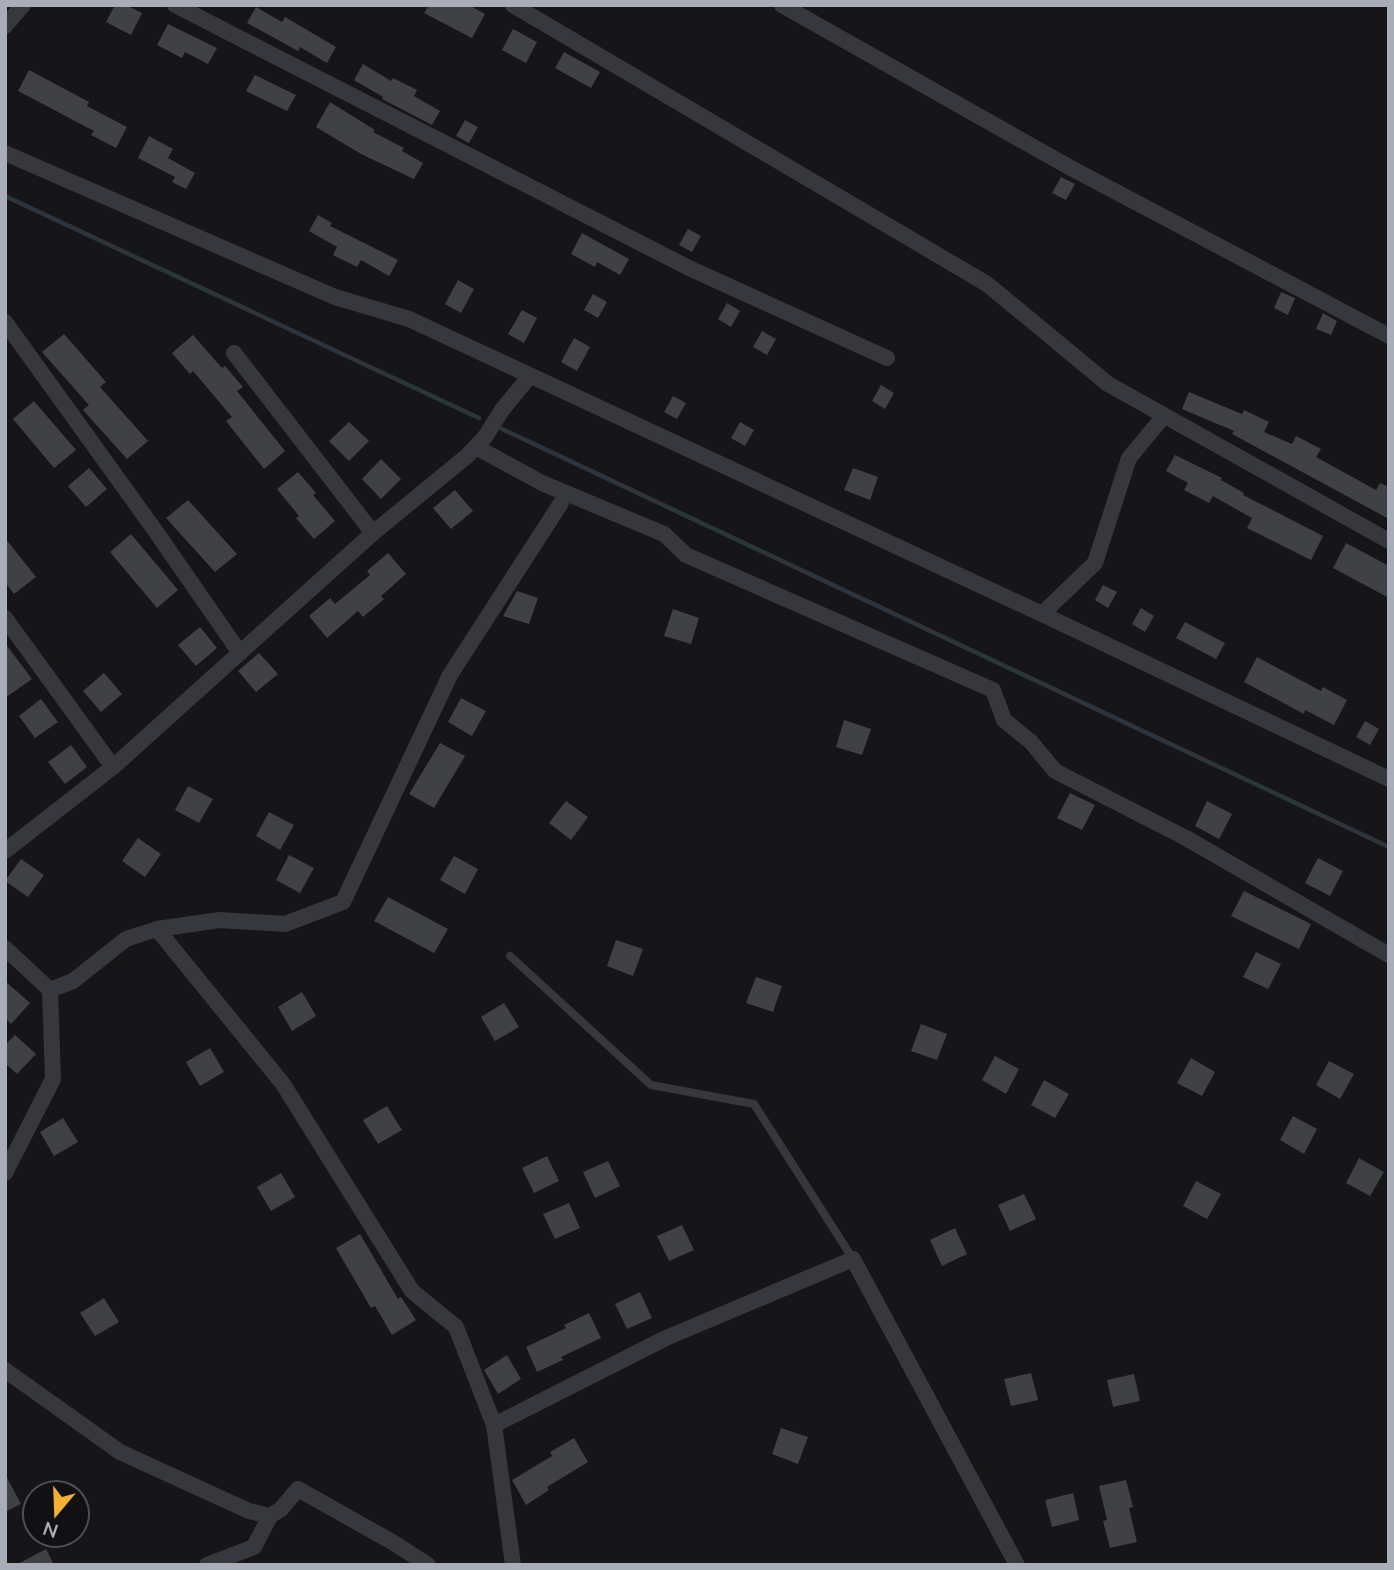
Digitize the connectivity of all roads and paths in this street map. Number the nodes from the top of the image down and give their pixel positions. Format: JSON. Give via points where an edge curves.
{"nodes":[{"id":1,"x":23,"y":5,"type":"edge"},
{"id":2,"x":175,"y":5,"type":"edge"},
{"id":3,"x":513,"y":5,"type":"edge"},
{"id":4,"x":782,"y":5,"type":"edge"},
{"id":5,"x":5,"y":26,"type":"edge"},
{"id":6,"x":5,"y":153,"type":"edge"},
{"id":7,"x":5,"y":322,"type":"edge"},
{"id":8,"x":1389,"y":336,"type":"edge"},
{"id":9,"x":234,"y":353,"type":"dead end"},
{"id":10,"x":887,"y":358,"type":"dead end"},
{"id":11,"x":529,"y":377,"type":"junction"},
{"id":12,"x":1164,"y":416,"type":"junction"},
{"id":13,"x":476,"y":447,"type":"junction"},
{"id":14,"x":561,"y":503,"type":"dead end"},
{"id":15,"x":373,"y":533,"type":"junction"},
{"id":16,"x":1389,"y":541,"type":"edge"},
{"id":17,"x":1042,"y":614,"type":"junction"},
{"id":18,"x":5,"y":618,"type":"edge"},
{"id":19,"x":240,"y":653,"type":"junction"},
{"id":20,"x":113,"y":767,"type":"junction"},
{"id":21,"x":1389,"y":779,"type":"edge"},
{"id":22,"x":5,"y":851,"type":"edge"},
{"id":23,"x":157,"y":929,"type":"junction"},
{"id":24,"x":5,"y":948,"type":"edge"},
{"id":25,"x":1389,"y":955,"type":"edge"},
{"id":26,"x":510,"y":956,"type":"dead end"},
{"id":27,"x":50,"y":990,"type":"junction"},
{"id":28,"x":5,"y":1173,"type":"edge"},
{"id":29,"x":853,"y":1259,"type":"junction"},
{"id":30,"x":5,"y":1370,"type":"edge"},
{"id":31,"x":494,"y":1425,"type":"junction"},
{"id":32,"x":270,"y":1516,"type":"junction"},
{"id":33,"x":207,"y":1565,"type":"edge"},
{"id":34,"x":428,"y":1565,"type":"edge"},
{"id":35,"x":513,"y":1565,"type":"edge"},
{"id":36,"x":1017,"y":1565,"type":"edge"}],
"edges":[{"from":1,"to":5,"type":"street"},
{"from":2,"to":10,"type":"street","via":[[689,268]]},
{"from":3,"to":12,"type":"street","via":[[987,284],[1108,384]]},
{"from":4,"to":8,"type":"street","via":[[1069,167]]},
{"from":6,"to":11,"type":"street","via":[[335,298],[409,319]]},
{"from":7,"to":19,"type":"street"},
{"from":9,"to":15,"type":"street"},
{"from":11,"to":13,"type":"street"},
{"from":11,"to":17,"type":"street"},
{"from":12,"to":16,"type":"street"},
{"from":12,"to":17,"type":"street","via":[[1129,458],[1095,563]]},
{"from":13,"to":15,"type":"street"},
{"from":13,"to":25,"type":"street","via":[[542,483],[664,534],[686,555],[993,690],[1004,720],[1031,742],[1055,771],[1185,838]]},
{"from":14,"to":23,"type":"street","via":[[450,675],[343,902],[285,924],[220,920]]},
{"from":15,"to":19,"type":"street"},
{"from":17,"to":21,"type":"street"},
{"from":18,"to":20,"type":"street"},
{"from":19,"to":20,"type":"street"},
{"from":20,"to":22,"type":"street"},
{"from":23,"to":27,"type":"street","via":[[126,939],[74,981]]},
{"from":23,"to":31,"type":"street","via":[[283,1084],[412,1291],[456,1326]]},
{"from":24,"to":27,"type":"street"},
{"from":26,"to":29,"type":"lane","via":[[651,1086],[754,1104]]},
{"from":27,"to":28,"type":"street","via":[[53,1079]]},
{"from":29,"to":31,"type":"street","via":[[666,1338]]},
{"from":29,"to":36,"type":"street"},
{"from":30,"to":32,"type":"street","via":[[120,1452],[249,1511]]},
{"from":31,"to":35,"type":"street"},
{"from":32,"to":33,"type":"street","via":[[254,1547]]},
{"from":32,"to":34,"type":"street","via":[[298,1489]]}]}
